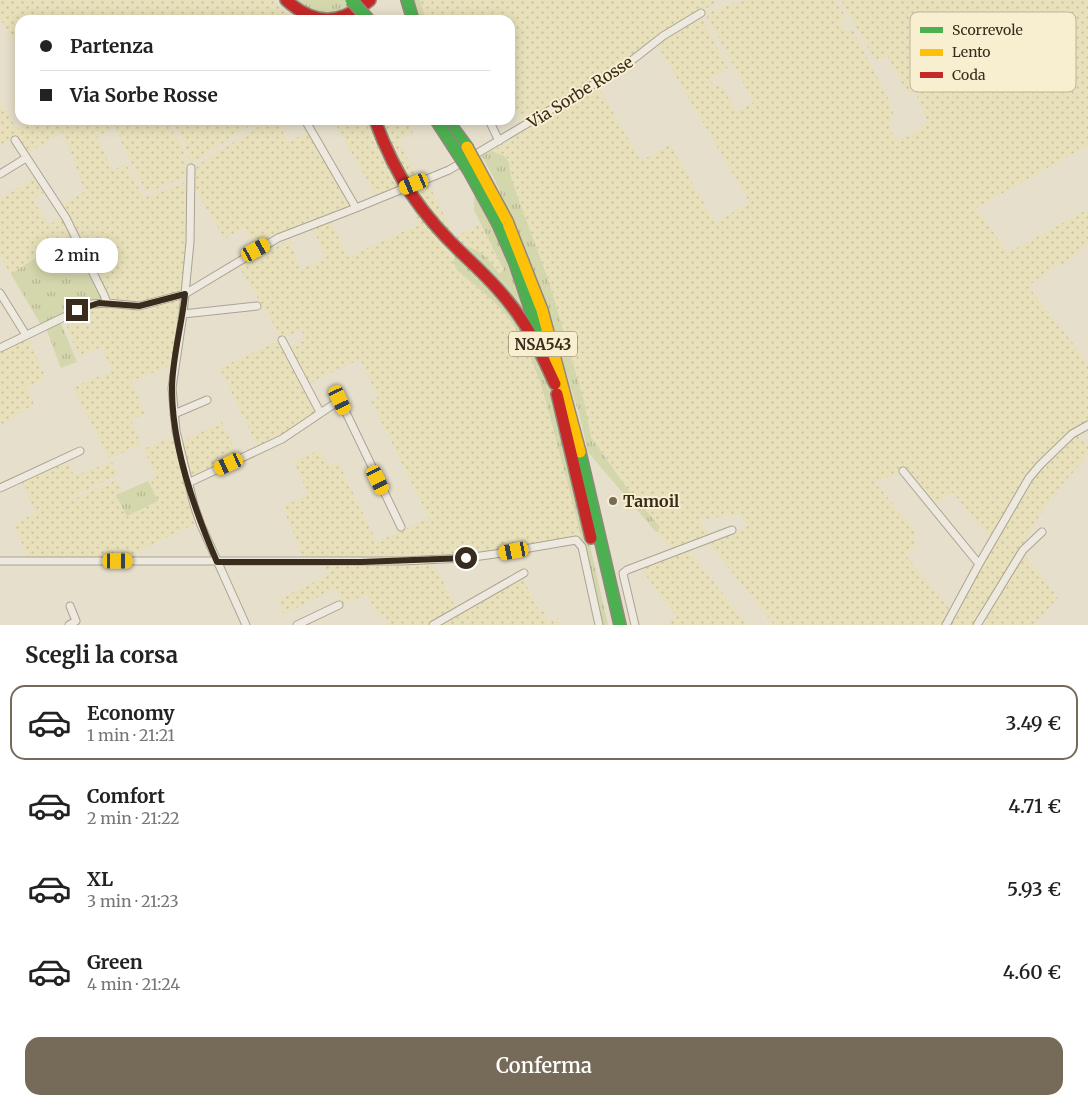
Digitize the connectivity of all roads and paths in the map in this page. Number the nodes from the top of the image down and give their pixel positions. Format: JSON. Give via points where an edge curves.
{"nodes":[{"id":1,"x":286,"y":0,"type":"edge"},
{"id":2,"x":340,"y":0,"type":"edge"},
{"id":3,"x":351,"y":0,"type":"edge"},
{"id":4,"x":360,"y":0,"type":"edge"},
{"id":5,"x":370,"y":0,"type":"edge"},
{"id":6,"x":408,"y":0,"type":"edge"},
{"id":7,"x":701,"y":13,"type":"dead end"},
{"id":8,"x":307,"y":15,"type":"edge"},
{"id":9,"x":350,"y":15,"type":"edge"},
{"id":10,"x":354,"y":15,"type":"edge"},
{"id":11,"x":359,"y":15,"type":"edge"},
{"id":12,"x":364,"y":15,"type":"edge"},
{"id":13,"x":412,"y":15,"type":"edge"},
{"id":14,"x":308,"y":125,"type":"edge"},
{"id":15,"x":377,"y":125,"type":"edge"},
{"id":16,"x":439,"y":125,"type":"edge"},
{"id":17,"x":452,"y":125,"type":"edge"},
{"id":18,"x":456,"y":125,"type":"edge"},
{"id":19,"x":491,"y":125,"type":"edge"},
{"id":20,"x":15,"y":140,"type":"dead end"},
{"id":21,"x":499,"y":141,"type":"junction"},
{"id":22,"x":467,"y":147,"type":"junction"},
{"id":23,"x":26,"y":158,"type":"junction"},
{"id":24,"x":191,"y":168,"type":"dead end"},
{"id":25,"x":0,"y":174,"type":"edge"},
{"id":26,"x":356,"y":208,"type":"junction"},
{"id":27,"x":502,"y":223,"type":"junction"},
{"id":28,"x":0,"y":293,"type":"edge"},
{"id":29,"x":185,"y":294,"type":"junction"},
{"id":30,"x":107,"y":303,"type":"junction"},
{"id":31,"x":257,"y":306,"type":"dead end"},
{"id":32,"x":183,"y":314,"type":"junction"},
{"id":33,"x":26,"y":335,"type":"junction"},
{"id":34,"x":282,"y":340,"type":"dead end"},
{"id":35,"x":0,"y":348,"type":"edge"},
{"id":36,"x":555,"y":384,"type":"junction"},
{"id":37,"x":207,"y":400,"type":"dead end"},
{"id":38,"x":320,"y":412,"type":"junction"},
{"id":39,"x":174,"y":414,"type":"junction"},
{"id":40,"x":1088,"y":425,"type":"edge"},
{"id":41,"x":80,"y":451,"type":"dead end"},
{"id":42,"x":903,"y":471,"type":"dead end"},
{"id":43,"x":188,"y":483,"type":"junction"},
{"id":44,"x":0,"y":488,"type":"edge"},
{"id":45,"x":401,"y":527,"type":"dead end"},
{"id":46,"x":732,"y":530,"type":"dead end"},
{"id":47,"x":1042,"y":532,"type":"dead end"},
{"id":48,"x":0,"y":561,"type":"edge"},
{"id":49,"x":217,"y":562,"type":"junction"},
{"id":50,"x":979,"y":564,"type":"junction"},
{"id":51,"x":524,"y":573,"type":"dead end"},
{"id":52,"x":339,"y":605,"type":"dead end"},
{"id":53,"x":70,"y":606,"type":"dead end"},
{"id":54,"x":69,"y":625,"type":"edge"},
{"id":55,"x":246,"y":625,"type":"edge"},
{"id":56,"x":297,"y":625,"type":"edge"},
{"id":57,"x":433,"y":625,"type":"edge"},
{"id":58,"x":599,"y":625,"type":"edge"},
{"id":59,"x":612,"y":625,"type":"edge"},
{"id":60,"x":620,"y":625,"type":"edge"},
{"id":61,"x":635,"y":625,"type":"edge"},
{"id":62,"x":946,"y":625,"type":"edge"},
{"id":63,"x":977,"y":625,"type":"edge"}],
"edges":[{"from":1,"to":8,"type":"highway","via":[[298,12]]},
{"from":2,"to":10,"type":"highway"},
{"from":3,"to":12,"type":"highway","bridge":true},
{"from":4,"to":11,"type":"highway","bridge":true},
{"from":5,"to":9,"type":"highway"},
{"from":6,"to":13,"type":"highway"},
{"from":7,"to":21,"type":"street","name":"Via Sorbe Rosse","via":[[663,36],[626,65]]},
{"from":14,"to":26,"type":"street"},
{"from":15,"to":36,"type":"highway","number":"NSA543","bridge":true,"via":[[392,165],[409,193],[427,218],[501,292],[520,316]]},
{"from":16,"to":27,"type":"highway","number":"NSA543","bridge":true},
{"from":17,"to":22,"type":"highway","number":"NSA543"},
{"from":18,"to":22,"type":"highway","number":"NSA543"},
{"from":19,"to":21,"type":"street"},
{"from":20,"to":23,"type":"street"},
{"from":21,"to":26,"type":"street","name":"Via Sorbe Rosse","via":[[449,170]]},
{"from":22,"to":27,"type":"highway","number":"NSA543","bridge":true},
{"from":23,"to":25,"type":"street"},
{"from":23,"to":30,"type":"street","via":[[66,218]]},
{"from":24,"to":29,"type":"street","via":[[190,242]]},
{"from":26,"to":29,"type":"street","name":"Via Sorbe Rosse","via":[[278,238]]},
{"from":27,"to":36,"type":"highway","number":"NSA543"},
{"from":27,"to":60,"type":"highway","number":"NSA543","via":[[542,310],[583,462]]},
{"from":28,"to":33,"type":"street"},
{"from":29,"to":30,"type":"street","name":"Via Sorbe Rosse","via":[[139,306]]},
{"from":29,"to":32,"type":"street"},
{"from":30,"to":33,"type":"street","name":"Via Sorbe Rosse","via":[[84,307]]},
{"from":31,"to":32,"type":"street"},
{"from":32,"to":39,"type":"street","via":[[172,388]]},
{"from":33,"to":35,"type":"street","name":"Via Sorbe Rosse"},
{"from":34,"to":38,"type":"street"},
{"from":36,"to":59,"type":"highway","number":"NSA543"},
{"from":37,"to":39,"type":"street"},
{"from":38,"to":43,"type":"street","via":[[282,439]]},
{"from":38,"to":45,"type":"street","via":[[340,400]]},
{"from":39,"to":43,"type":"street"},
{"from":40,"to":50,"type":"street","via":[[1072,434],[1040,465]]},
{"from":41,"to":44,"type":"street"},
{"from":42,"to":50,"type":"street"},
{"from":43,"to":49,"type":"street"},
{"from":46,"to":61,"type":"street","via":[[626,570],[623,573]]},
{"from":47,"to":63,"type":"street","via":[[1023,550]]},
{"from":48,"to":49,"type":"street"},
{"from":49,"to":55,"type":"street"},
{"from":49,"to":58,"type":"street","via":[[466,558],[576,540],[582,547]]},
{"from":50,"to":62,"type":"street"},
{"from":51,"to":57,"type":"street"},
{"from":52,"to":56,"type":"street"},
{"from":53,"to":54,"type":"street","via":[[76,621]]}]}
